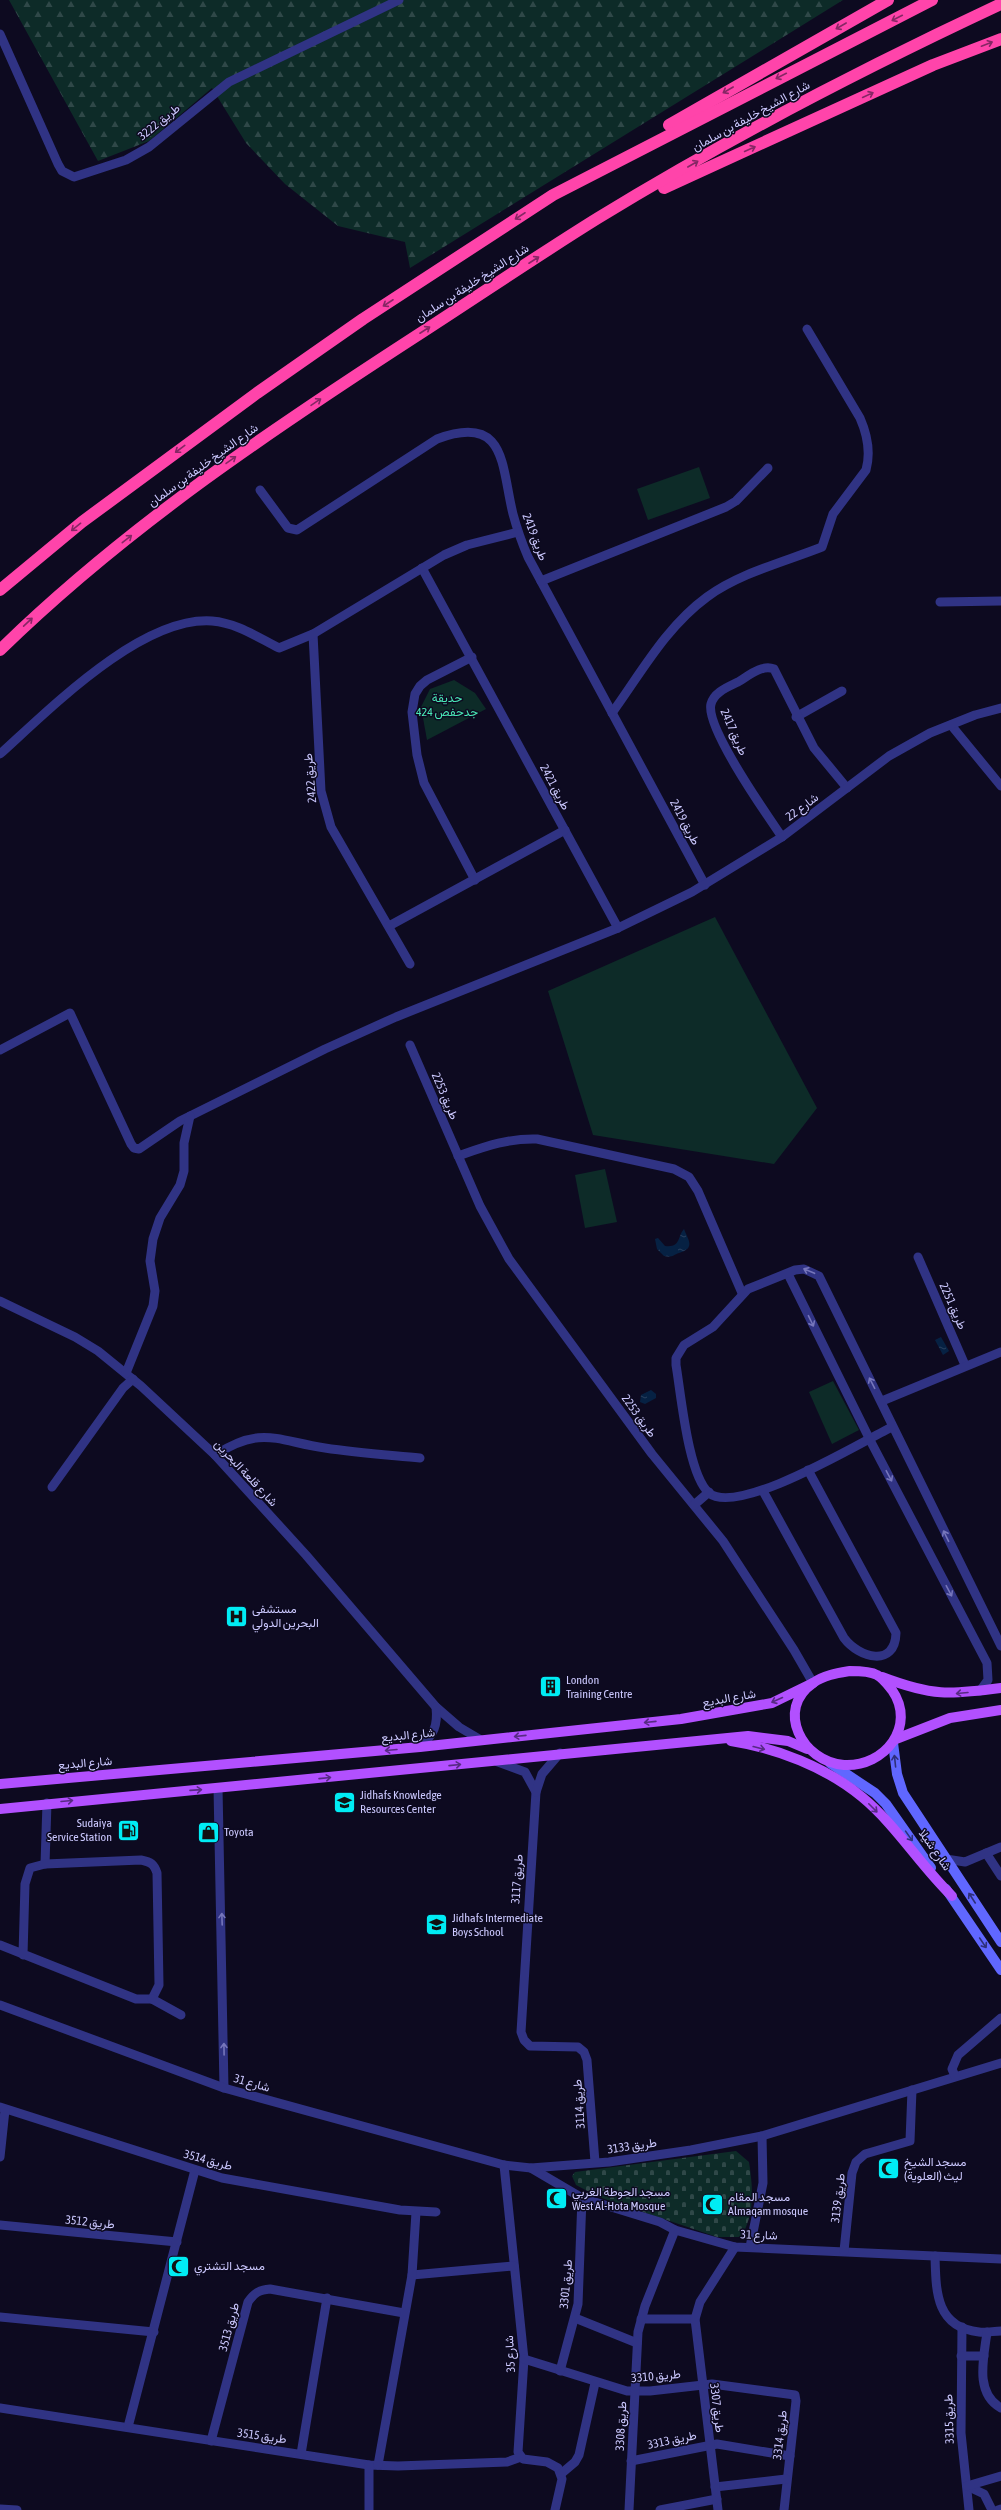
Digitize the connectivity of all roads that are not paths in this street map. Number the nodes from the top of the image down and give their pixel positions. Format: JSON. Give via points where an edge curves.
{"nodes":[{"id":1,"x":399,"y":0,"type":"edge"},
{"id":2,"x":888,"y":0,"type":"edge"},
{"id":3,"x":932,"y":0,"type":"edge"},
{"id":4,"x":1001,"y":4,"type":"edge"},
{"id":5,"x":0,"y":34,"type":"edge"},
{"id":6,"x":1001,"y":39,"type":"edge"},
{"id":7,"x":553,"y":195,"type":"junction"},
{"id":8,"x":600,"y":218,"type":"junction"},
{"id":9,"x":808,"y":329,"type":"dead end"},
{"id":10,"x":768,"y":468,"type":"dead end"},
{"id":11,"x":260,"y":490,"type":"dead end"},
{"id":12,"x":518,"y":532,"type":"junction"},
{"id":13,"x":422,"y":568,"type":"junction"},
{"id":14,"x":541,"y":581,"type":"junction"},
{"id":15,"x":0,"y":590,"type":"edge"},
{"id":16,"x":940,"y":602,"type":"dead end"},
{"id":17,"x":1001,"y":602,"type":"edge"},
{"id":18,"x":313,"y":634,"type":"junction"},
{"id":19,"x":0,"y":650,"type":"edge"},
{"id":20,"x":472,"y":657,"type":"junction"},
{"id":21,"x":842,"y":691,"type":"dead end"},
{"id":22,"x":1001,"y":708,"type":"edge"},
{"id":23,"x":612,"y":713,"type":"junction"},
{"id":24,"x":796,"y":717,"type":"junction"},
{"id":25,"x":951,"y":725,"type":"junction"},
{"id":26,"x":0,"y":754,"type":"edge"},
{"id":27,"x":1001,"y":786,"type":"edge"},
{"id":28,"x":847,"y":788,"type":"junction"},
{"id":29,"x":565,"y":830,"type":"junction"},
{"id":30,"x":782,"y":837,"type":"junction"},
{"id":31,"x":475,"y":880,"type":"junction"},
{"id":32,"x":705,"y":885,"type":"junction"},
{"id":33,"x":389,"y":926,"type":"junction"},
{"id":34,"x":618,"y":928,"type":"junction"},
{"id":35,"x":410,"y":964,"type":"dead end"},
{"id":36,"x":410,"y":1045,"type":"dead end"},
{"id":37,"x":0,"y":1050,"type":"edge"},
{"id":38,"x":190,"y":1116,"type":"junction"},
{"id":39,"x":458,"y":1156,"type":"junction"},
{"id":40,"x":918,"y":1257,"type":"dead end"},
{"id":41,"x":788,"y":1274,"type":"junction"},
{"id":42,"x":742,"y":1293,"type":"junction"},
{"id":43,"x":0,"y":1301,"type":"edge"},
{"id":44,"x":1001,"y":1352,"type":"edge"},
{"id":45,"x":965,"y":1365,"type":"junction"},
{"id":46,"x":130,"y":1376,"type":"junction"},
{"id":47,"x":882,"y":1401,"type":"junction"},
{"id":48,"x":892,"y":1427,"type":"junction"},
{"id":49,"x":869,"y":1438,"type":"junction"},
{"id":50,"x":215,"y":1455,"type":"junction"},
{"id":51,"x":420,"y":1458,"type":"dead end"},
{"id":52,"x":808,"y":1470,"type":"junction"},
{"id":53,"x":52,"y":1487,"type":"dead end"},
{"id":54,"x":763,"y":1491,"type":"junction"},
{"id":55,"x":709,"y":1492,"type":"junction"},
{"id":56,"x":694,"y":1505,"type":"junction"},
{"id":57,"x":1001,"y":1646,"type":"edge"},
{"id":58,"x":877,"y":1675,"type":"junction"},
{"id":59,"x":812,"y":1683,"type":"junction"},
{"id":60,"x":1001,"y":1688,"type":"edge"},
{"id":61,"x":980,"y":1691,"type":"junction"},
{"id":62,"x":436,"y":1707,"type":"junction"},
{"id":63,"x":1001,"y":1710,"type":"edge"},
{"id":64,"x":481,"y":1740,"type":"junction"},
{"id":65,"x":721,"y":1740,"type":"junction"},
{"id":66,"x":894,"y":1741,"type":"junction"},
{"id":67,"x":420,"y":1747,"type":"junction"},
{"id":68,"x":807,"y":1749,"type":"junction"},
{"id":69,"x":560,"y":1753,"type":"junction"},
{"id":70,"x":493,"y":1761,"type":"junction"},
{"id":71,"x":830,"y":1763,"type":"junction"},
{"id":72,"x":0,"y":1784,"type":"edge"},
{"id":73,"x":218,"y":1788,"type":"junction"},
{"id":74,"x":536,"y":1792,"type":"junction"},
{"id":75,"x":47,"y":1803,"type":"junction"},
{"id":76,"x":0,"y":1809,"type":"edge"},
{"id":77,"x":1001,"y":1846,"type":"edge"},
{"id":78,"x":986,"y":1853,"type":"junction"},
{"id":79,"x":946,"y":1859,"type":"junction"},
{"id":80,"x":965,"y":1862,"type":"junction"},
{"id":81,"x":45,"y":1864,"type":"junction"},
{"id":82,"x":1001,"y":1876,"type":"edge"},
{"id":83,"x":959,"y":1878,"type":"junction"},
{"id":84,"x":952,"y":1896,"type":"junction"},
{"id":85,"x":1001,"y":1942,"type":"edge"},
{"id":86,"x":0,"y":1944,"type":"edge"},
{"id":87,"x":23,"y":1954,"type":"junction"},
{"id":88,"x":1001,"y":1970,"type":"edge"},
{"id":89,"x":152,"y":1999,"type":"junction"},
{"id":90,"x":0,"y":2005,"type":"edge"},
{"id":91,"x":181,"y":2015,"type":"dead end"},
{"id":92,"x":1001,"y":2018,"type":"edge"},
{"id":93,"x":578,"y":2047,"type":"joint"},
{"id":94,"x":1001,"y":2063,"type":"edge"},
{"id":95,"x":955,"y":2076,"type":"junction"},
{"id":96,"x":224,"y":2088,"type":"junction"},
{"id":97,"x":912,"y":2090,"type":"junction"},
{"id":98,"x":3,"y":2108,"type":"edge"},
{"id":99,"x":762,"y":2136,"type":"junction"},
{"id":100,"x":0,"y":2157,"type":"edge"},
{"id":101,"x":595,"y":2162,"type":"junction"},
{"id":102,"x":504,"y":2165,"type":"junction"},
{"id":103,"x":531,"y":2168,"type":"junction"},
{"id":104,"x":195,"y":2170,"type":"junction"},
{"id":105,"x":582,"y":2198,"type":"junction"},
{"id":106,"x":416,"y":2212,"type":"junction"},
{"id":107,"x":436,"y":2212,"type":"dead end"},
{"id":108,"x":0,"y":2225,"type":"edge"},
{"id":109,"x":675,"y":2230,"type":"junction"},
{"id":110,"x":177,"y":2242,"type":"junction"},
{"id":111,"x":735,"y":2247,"type":"junction"},
{"id":112,"x":750,"y":2247,"type":"junction"},
{"id":113,"x":844,"y":2251,"type":"junction"},
{"id":114,"x":935,"y":2256,"type":"junction"},
{"id":115,"x":1001,"y":2259,"type":"edge"},
{"id":116,"x":514,"y":2266,"type":"junction"},
{"id":117,"x":412,"y":2275,"type":"junction"},
{"id":118,"x":327,"y":2298,"type":"junction"},
{"id":119,"x":404,"y":2313,"type":"junction"},
{"id":120,"x":0,"y":2317,"type":"edge"},
{"id":121,"x":575,"y":2318,"type":"junction"},
{"id":122,"x":641,"y":2319,"type":"junction"},
{"id":123,"x":695,"y":2319,"type":"junction"},
{"id":124,"x":962,"y":2327,"type":"junction"},
{"id":125,"x":1001,"y":2331,"type":"edge"},
{"id":126,"x":154,"y":2332,"type":"junction"},
{"id":127,"x":987,"y":2332,"type":"junction"},
{"id":128,"x":637,"y":2343,"type":"junction"},
{"id":129,"x":961,"y":2356,"type":"junction"},
{"id":130,"x":984,"y":2356,"type":"junction"},
{"id":131,"x":524,"y":2359,"type":"junction"},
{"id":132,"x":560,"y":2371,"type":"junction"},
{"id":133,"x":595,"y":2383,"type":"junction"},
{"id":134,"x":702,"y":2384,"type":"junction"},
{"id":135,"x":634,"y":2392,"type":"junction"},
{"id":136,"x":795,"y":2395,"type":"joint"},
{"id":137,"x":0,"y":2408,"type":"edge"},
{"id":138,"x":1001,"y":2408,"type":"edge"},
{"id":139,"x":128,"y":2427,"type":"junction"},
{"id":140,"x":211,"y":2441,"type":"junction"},
{"id":141,"x":710,"y":2445,"type":"junction"},
{"id":142,"x":301,"y":2454,"type":"junction"},
{"id":143,"x":790,"y":2456,"type":"junction"},
{"id":144,"x":521,"y":2457,"type":"junction"},
{"id":145,"x":631,"y":2461,"type":"junction"},
{"id":146,"x":374,"y":2465,"type":"junction"},
{"id":147,"x":562,"y":2473,"type":"junction"},
{"id":148,"x":1001,"y":2476,"type":"edge"},
{"id":149,"x":786,"y":2479,"type":"junction"},
{"id":150,"x":967,"y":2486,"type":"junction"},
{"id":151,"x":715,"y":2487,"type":"junction"},
{"id":152,"x":717,"y":2499,"type":"junction"},
{"id":153,"x":0,"y":2509,"type":"edge"},
{"id":154,"x":17,"y":2510,"type":"edge"},
{"id":155,"x":369,"y":2510,"type":"edge"},
{"id":156,"x":555,"y":2510,"type":"edge"},
{"id":157,"x":629,"y":2510,"type":"edge"},
{"id":158,"x":660,"y":2510,"type":"edge"},
{"id":159,"x":718,"y":2510,"type":"edge"},
{"id":160,"x":784,"y":2510,"type":"edge"},
{"id":161,"x":970,"y":2510,"type":"edge"},
{"id":162,"x":992,"y":2510,"type":"edge"}],
"edges":[{"from":1,"to":5,"type":"street","name":"طريق 3222","via":[[229,82],[167,134],[132,157],[74,177],[62,171],[58,164]]},
{"from":2,"to":7,"type":"highway","one_way":true,"via":[[722,94]]},
{"from":3,"to":7,"type":"highway","name":"شارع الشيخ خليفة بن سلمان","one_way":true},
{"from":8,"to":4,"type":"highway","name":"شارع الشيخ خليفة بن سلمان","one_way":true,"via":[[761,124]]},
{"from":8,"to":6,"type":"highway","one_way":true,"via":[[933,65]]},
{"from":7,"to":15,"type":"highway","name":"شارع الشيخ خليفة بن سلمان","one_way":true,"via":[[363,318],[257,393],[82,522]]},
{"from":19,"to":8,"type":"highway","name":"شارع الشيخ خليفة بن سلمان","one_way":true,"via":[[103,557],[214,472],[384,357]]},
{"from":9,"to":23,"type":"street","via":[[863,425],[868,445],[866,470],[834,514],[822,547],[753,574],[708,597],[683,617],[664,639]]},
{"from":10,"to":14,"type":"street","via":[[736,501],[726,507]]},
{"from":11,"to":12,"type":"street","name":"طريق 2419","via":[[288,528],[297,530],[429,443],[454,434],[474,433],[488,438],[500,452]]},
{"from":12,"to":13,"type":"street","via":[[467,545]]},
{"from":12,"to":14,"type":"street","name":"طريق 2419"},
{"from":13,"to":18,"type":"street"},
{"from":13,"to":20,"type":"street","name":"طريق 2421"},
{"from":14,"to":23,"type":"street","name":"طريق 2419"},
{"from":16,"to":17,"type":"street"},
{"from":18,"to":26,"type":"street","via":[[279,648],[247,630],[212,621],[192,622],[167,630],[94,670]]},
{"from":18,"to":33,"type":"street","name":"طريق 2422","via":[[321,791],[325,809],[331,827]]},
{"from":20,"to":29,"type":"street","name":"طريق 2421"},
{"from":20,"to":31,"type":"street","via":[[420,686],[415,694],[412,712],[417,755],[424,783]]},
{"from":21,"to":24,"type":"street"},
{"from":22,"to":25,"type":"street","name":"شارع 22"},
{"from":23,"to":32,"type":"street","name":"طريق 2419"},
{"from":24,"to":28,"type":"street","name":"طريق 2417","via":[[814,748]]},
{"from":24,"to":30,"type":"street","name":"طريق 2417","via":[[778,674],[768,667],[720,691],[713,698],[710,707],[711,715],[733,761]]},
{"from":25,"to":27,"type":"street"},
{"from":25,"to":28,"type":"street","name":"شارع 22","via":[[889,756]]},
{"from":28,"to":30,"type":"street","name":"شارع 22"},
{"from":29,"to":31,"type":"street"},
{"from":29,"to":34,"type":"street","name":"طريق 2421"},
{"from":30,"to":32,"type":"street","name":"شارع 22"},
{"from":31,"to":33,"type":"street"},
{"from":32,"to":34,"type":"street","name":"شارع 22"},
{"from":33,"to":35,"type":"street","name":"طريق 2422"},
{"from":34,"to":38,"type":"street","name":"شارع 22","via":[[360,1032]]},
{"from":36,"to":39,"type":"street","name":"طريق 2253"},
{"from":37,"to":38,"type":"street","name":"شارع 22","via":[[70,1013],[134,1148],[144,1147],[161,1133]]},
{"from":38,"to":46,"type":"street","via":[[184,1143],[184,1171],[180,1185],[160,1218],[152,1239],[150,1261],[155,1291],[153,1306]]},
{"from":39,"to":42,"type":"street","via":[[517,1138],[537,1139],[674,1169],[689,1177],[698,1191]]},
{"from":39,"to":56,"type":"street","name":"طريق 2253","via":[[480,1206],[509,1259],[652,1454]]},
{"from":40,"to":45,"type":"street","name":"طريق 2251"},
{"from":41,"to":42,"type":"street"},
{"from":47,"to":41,"type":"street","one_way":true,"via":[[818,1276],[804,1269]]},
{"from":41,"to":49,"type":"street","one_way":true},
{"from":42,"to":55,"type":"street","via":[[719,1322],[684,1344],[676,1358],[692,1457],[698,1476]]},
{"from":43,"to":46,"type":"street","name":"شارع قلعة البحرين","via":[[75,1337]]},
{"from":44,"to":45,"type":"street"},
{"from":45,"to":47,"type":"street"},
{"from":46,"to":50,"type":"street","name":"شارع قلعة البحرين"},
{"from":46,"to":53,"type":"street"},
{"from":47,"to":48,"type":"street"},
{"from":48,"to":49,"type":"street"},
{"from":57,"to":48,"type":"street","one_way":true},
{"from":49,"to":52,"type":"street"},
{"from":49,"to":61,"type":"street","one_way":true,"via":[[987,1663],[988,1680]]},
{"from":50,"to":51,"type":"street","via":[[239,1442],[269,1436],[325,1448]]},
{"from":50,"to":62,"type":"street","name":"شارع قلعة البحرين","via":[[306,1555]]},
{"from":52,"to":54,"type":"street"},
{"from":52,"to":54,"type":"street","via":[[896,1633],[896,1642],[891,1650],[880,1656],[867,1656],[858,1652],[844,1638]]},
{"from":54,"to":55,"type":"street","via":[[726,1499]]},
{"from":55,"to":56,"type":"street"},
{"from":56,"to":59,"type":"street","name":"طريق 2253","via":[[724,1541],[794,1650]]},
{"from":58,"to":59,"type":"main road","via":[[864,1672],[837,1673]]},
{"from":61,"to":58,"type":"main road","one_way":true,"via":[[940,1694],[925,1692]]},
{"from":58,"to":66,"type":"main road","via":[[888,1684],[901,1708],[901,1725]]},
{"from":59,"to":64,"type":"main road","name":"شارع البديع","one_way":true,"via":[[772,1703],[740,1710],[682,1719]]},
{"from":59,"to":68,"type":"main road","via":[[800,1700],[795,1715],[798,1730]]},
{"from":60,"to":61,"type":"main road"},
{"from":62,"to":64,"type":"street","name":"شارع قلعة البحرين","via":[[459,1727]]},
{"from":62,"to":67,"type":"street","via":[[436,1728],[432,1737]]},
{"from":63,"to":66,"type":"main road","via":[[950,1718]]},
{"from":64,"to":67,"type":"main road","name":"شارع البديع"},
{"from":65,"to":68,"type":"main road","via":[[748,1736],[772,1738]]},
{"from":65,"to":69,"type":"main road"},
{"from":65,"to":84,"type":"main road","one_way":true,"via":[[785,1755],[846,1786],[878,1813],[932,1877]]},
{"from":66,"to":71,"type":"main road","via":[[875,1757],[863,1763]]},
{"from":79,"to":66,"type":"main road","name":"شارع شيلا","one_way":true,"via":[[898,1783]]},
{"from":67,"to":72,"type":"main road","name":"شارع البديع","one_way":true},
{"from":68,"to":71,"type":"main road"},
{"from":69,"to":70,"type":"main road"},
{"from":69,"to":74,"type":"street","via":[[542,1774]]},
{"from":73,"to":70,"type":"main road","one_way":true},
{"from":70,"to":74,"type":"street","via":[[505,1763],[525,1772]]},
{"from":71,"to":84,"type":"main road","name":"شارع شيلا","one_way":true,"via":[[875,1793],[886,1804]]},
{"from":75,"to":73,"type":"main road","one_way":true},
{"from":96,"to":73,"type":"street","one_way":true},
{"from":74,"to":93,"type":"street","name":"طريق 3117","via":[[521,2032],[530,2046]]},
{"from":75,"to":76,"type":"main road"},
{"from":75,"to":81,"type":"street"},
{"from":77,"to":78,"type":"street"},
{"from":78,"to":80,"type":"street"},
{"from":78,"to":82,"type":"street"},
{"from":79,"to":80,"type":"street"},
{"from":79,"to":83,"type":"main road","name":"شارع شيلا"},
{"from":80,"to":83,"type":"street"},
{"from":81,"to":87,"type":"street","via":[[30,1868],[27,1874]]},
{"from":81,"to":89,"type":"street","via":[[141,1860],[155,1866],[159,1985]]},
{"from":85,"to":83,"type":"main road","name":"شارع شيلا","one_way":true},
{"from":84,"to":88,"type":"main road","name":"شارع شيلا","one_way":true},
{"from":86,"to":87,"type":"street"},
{"from":87,"to":89,"type":"street","via":[[136,1999]]},
{"from":89,"to":91,"type":"street"},
{"from":90,"to":96,"type":"street","name":"شارع 31"},
{"from":92,"to":95,"type":"street","via":[[958,2055],[952,2069]]},
{"from":93,"to":101,"type":"street","name":"طريق 3114","via":[[584,2052],[587,2060]]},
{"from":94,"to":95,"type":"street","name":"طريق 3133"},
{"from":95,"to":97,"type":"street","name":"طريق 3133"},
{"from":96,"to":102,"type":"street","name":"شارع 31"},
{"from":97,"to":99,"type":"street","name":"طريق 3133"},
{"from":97,"to":113,"type":"street","name":"طريق 3139","via":[[910,2141],[865,2154],[853,2167]]},
{"from":98,"to":100,"type":"street"},
{"from":98,"to":104,"type":"street","name":"طريق 3514"},
{"from":99,"to":101,"type":"street","name":"طريق 3133","via":[[691,2150]]},
{"from":99,"to":112,"type":"street","via":[[763,2183]]},
{"from":101,"to":103,"type":"street","name":"طريق 3133"},
{"from":102,"to":103,"type":"street","name":"طريق 3133"},
{"from":102,"to":116,"type":"street","name":"شارع 35"},
{"from":103,"to":105,"type":"street","name":"شارع 31"},
{"from":104,"to":106,"type":"street","name":"طريق 3514","via":[[222,2178]]},
{"from":104,"to":110,"type":"street"},
{"from":105,"to":109,"type":"street","name":"شارع 31","via":[[660,2222]]},
{"from":105,"to":121,"type":"street","name":"طريق 3301","via":[[580,2290]]},
{"from":106,"to":107,"type":"street","name":"طريق 3514"},
{"from":106,"to":117,"type":"street"},
{"from":108,"to":110,"type":"street","name":"طريق 3512"},
{"from":109,"to":111,"type":"street","name":"شارع 31"},
{"from":109,"to":122,"type":"street","name":"طريق 3308"},
{"from":110,"to":126,"type":"street"},
{"from":111,"to":112,"type":"street","name":"شارع 31"},
{"from":111,"to":123,"type":"street","name":"طريق 3307","via":[[700,2302]]},
{"from":112,"to":113,"type":"street","name":"شارع 31"},
{"from":113,"to":114,"type":"street","name":"شارع 31"},
{"from":114,"to":115,"type":"street","name":"شارع 31"},
{"from":114,"to":124,"type":"street","via":[[940,2304],[946,2314]]},
{"from":116,"to":117,"type":"street"},
{"from":116,"to":131,"type":"street","name":"شارع 35"},
{"from":117,"to":119,"type":"street"},
{"from":118,"to":119,"type":"street","name":"طريق 3513"},
{"from":118,"to":140,"type":"street","name":"طريق 3513","via":[[270,2288],[253,2294],[248,2302]]},
{"from":118,"to":142,"type":"street"},
{"from":119,"to":146,"type":"street"},
{"from":120,"to":126,"type":"street"},
{"from":121,"to":128,"type":"street"},
{"from":121,"to":132,"type":"street","name":"طريق 3301"},
{"from":122,"to":123,"type":"street"},
{"from":122,"to":128,"type":"street","name":"طريق 3308"},
{"from":123,"to":134,"type":"street","name":"طريق 3307"},
{"from":124,"to":127,"type":"street"},
{"from":124,"to":129,"type":"street","name":"طريق 3315"},
{"from":125,"to":127,"type":"street"},
{"from":126,"to":139,"type":"street"},
{"from":127,"to":130,"type":"street"},
{"from":128,"to":135,"type":"street","name":"طريق 3308"},
{"from":129,"to":130,"type":"street"},
{"from":129,"to":150,"type":"street","name":"طريق 3315","via":[[961,2433]]},
{"from":130,"to":138,"type":"street","via":[[984,2385],[990,2398]]},
{"from":131,"to":132,"type":"street","name":"طريق 3310"},
{"from":131,"to":144,"type":"street","name":"شارع 35","via":[[518,2449]]},
{"from":132,"to":133,"type":"street","name":"طريق 3310"},
{"from":133,"to":135,"type":"street","name":"طريق 3310"},
{"from":133,"to":147,"type":"street","via":[[579,2455]]},
{"from":134,"to":135,"type":"street","name":"طريق 3310"},
{"from":134,"to":136,"type":"street","name":"طريق 3310"},
{"from":134,"to":141,"type":"street","name":"طريق 3307"},
{"from":135,"to":145,"type":"street","name":"طريق 3308"},
{"from":136,"to":143,"type":"street","name":"طريق 3314"},
{"from":137,"to":139,"type":"street","name":"طريق 3515"},
{"from":139,"to":140,"type":"street","name":"طريق 3515"},
{"from":140,"to":142,"type":"street","name":"طريق 3515"},
{"from":141,"to":143,"type":"street","name":"طريق 3313","via":[[725,2445]]},
{"from":141,"to":145,"type":"street","name":"طريق 3313"},
{"from":141,"to":151,"type":"street","name":"طريق 3307"},
{"from":142,"to":146,"type":"street","name":"طريق 3515"},
{"from":143,"to":149,"type":"street","name":"طريق 3314"},
{"from":144,"to":146,"type":"street","name":"طريق 3515","via":[[507,2462]]},
{"from":144,"to":147,"type":"street","via":[[554,2464]]},
{"from":145,"to":157,"type":"street","name":"طريق 3308"},
{"from":146,"to":155,"type":"street"},
{"from":147,"to":156,"type":"street"},
{"from":148,"to":150,"type":"street"},
{"from":149,"to":151,"type":"street"},
{"from":149,"to":160,"type":"street","name":"طريق 3314"},
{"from":150,"to":161,"type":"street","name":"طريق 3315"},
{"from":150,"to":162,"type":"street","via":[[984,2494]]},
{"from":151,"to":152,"type":"street","name":"طريق 3307"},
{"from":152,"to":158,"type":"street"},
{"from":152,"to":159,"type":"street","name":"طريق 3307"},
{"from":153,"to":154,"type":"street"}]}
